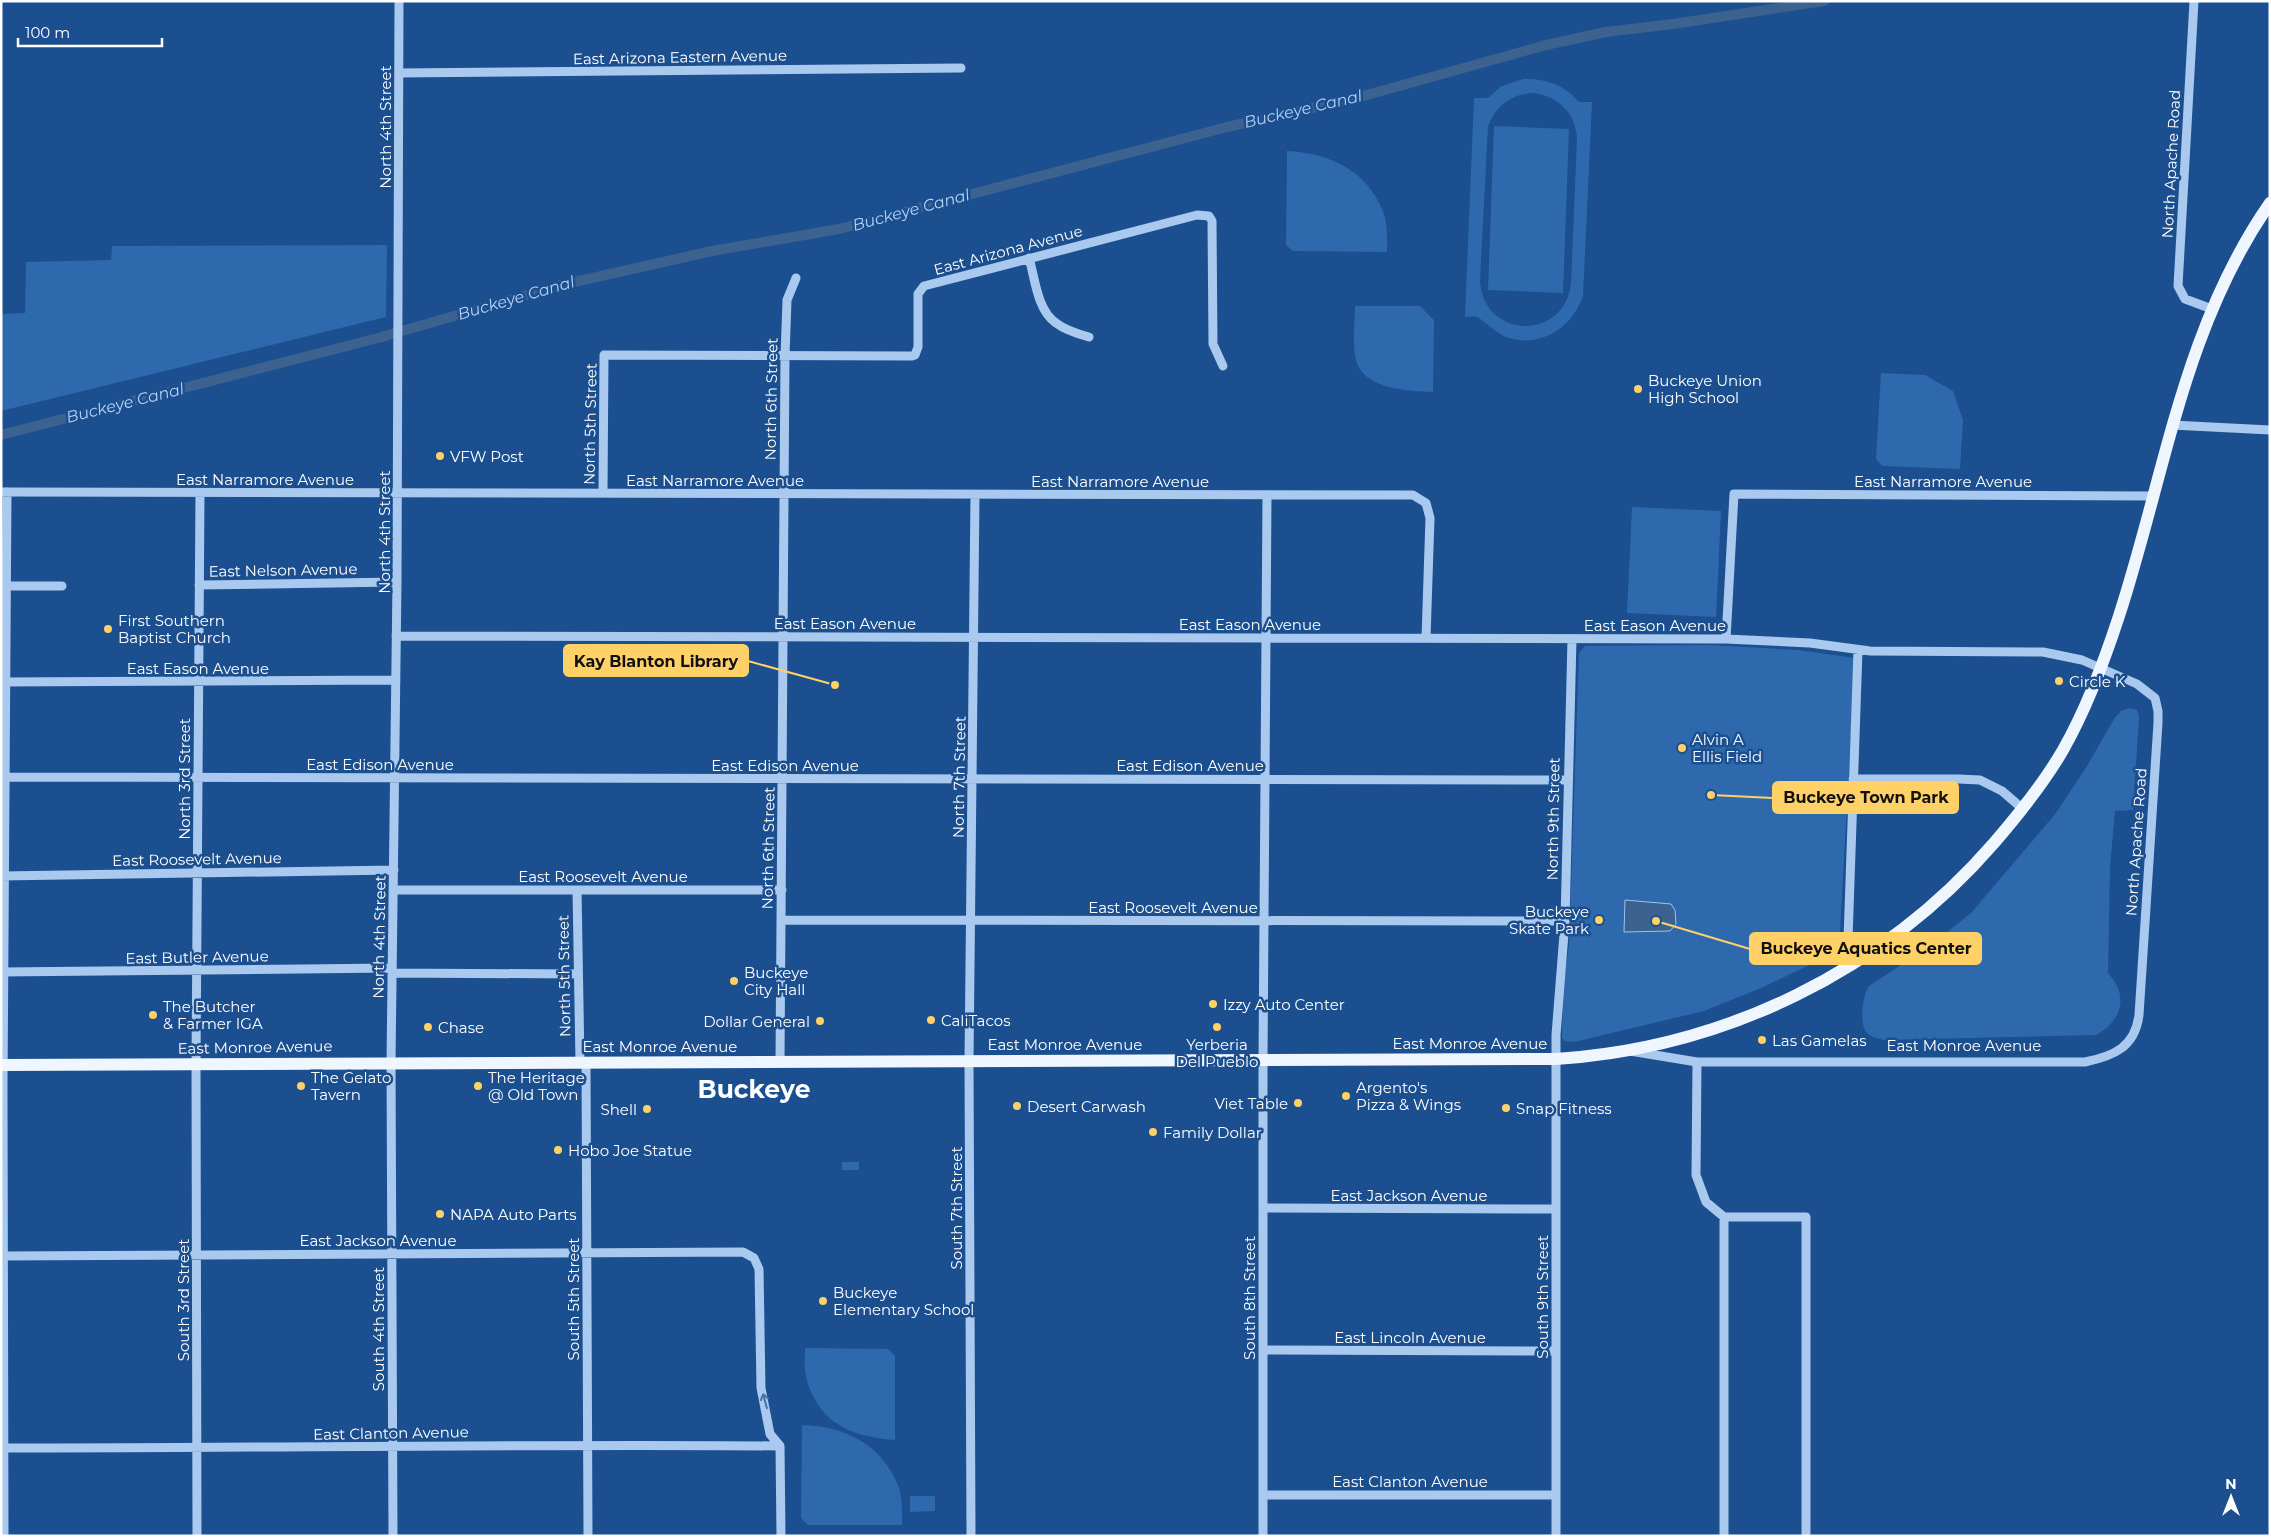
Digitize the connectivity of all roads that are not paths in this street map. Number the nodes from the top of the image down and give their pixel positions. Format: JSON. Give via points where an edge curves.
{"nodes":[{"id":1,"x":399,"y":1,"type":"edge"},
{"id":2,"x":2194,"y":1,"type":"edge"},
{"id":3,"x":961,"y":68,"type":"dead end"},
{"id":4,"x":399,"y":74,"type":"junction"},
{"id":5,"x":2270,"y":203,"type":"edge"},
{"id":6,"x":1029,"y":258,"type":"junction"},
{"id":7,"x":796,"y":278,"type":"dead end"},
{"id":8,"x":2212,"y":309,"type":"junction"},
{"id":9,"x":1089,"y":338,"type":"dead end"},
{"id":10,"x":604,"y":355,"type":"joint"},
{"id":11,"x":785,"y":356,"type":"junction"},
{"id":12,"x":1224,"y":366,"type":"dead end"},
{"id":13,"x":2172,"y":425,"type":"junction"},
{"id":14,"x":2270,"y":430,"type":"edge"},
{"id":15,"x":4,"y":492,"type":"edge"},
{"id":16,"x":398,"y":492,"type":"junction"},
{"id":17,"x":200,"y":493,"type":"junction"},
{"id":18,"x":603,"y":493,"type":"junction"},
{"id":19,"x":784,"y":494,"type":"junction"},
{"id":20,"x":975,"y":495,"type":"junction"},
{"id":21,"x":1267,"y":495,"type":"junction"},
{"id":22,"x":2152,"y":496,"type":"junction"},
{"id":23,"x":397,"y":582,"type":"junction"},
{"id":24,"x":199,"y":585,"type":"junction"},
{"id":25,"x":3,"y":586,"type":"edge"},
{"id":26,"x":62,"y":586,"type":"dead end"},
{"id":27,"x":396,"y":636,"type":"junction"},
{"id":28,"x":783,"y":637,"type":"junction"},
{"id":29,"x":974,"y":637,"type":"junction"},
{"id":30,"x":1266,"y":638,"type":"junction"},
{"id":31,"x":1426,"y":638,"type":"junction"},
{"id":32,"x":1572,"y":639,"type":"junction"},
{"id":33,"x":1726,"y":639,"type":"junction"},
{"id":34,"x":1858,"y":650,"type":"junction"},
{"id":35,"x":2101,"y":668,"type":"junction"},
{"id":36,"x":396,"y":680,"type":"junction"},
{"id":37,"x":199,"y":681,"type":"junction"},
{"id":38,"x":3,"y":682,"type":"edge"},
{"id":39,"x":3,"y":778,"type":"edge"},
{"id":40,"x":198,"y":778,"type":"junction"},
{"id":41,"x":394,"y":778,"type":"junction"},
{"id":42,"x":783,"y":779,"type":"junction"},
{"id":43,"x":972,"y":779,"type":"junction"},
{"id":44,"x":1266,"y":779,"type":"junction"},
{"id":45,"x":1853,"y":779,"type":"junction"},
{"id":46,"x":1568,"y":780,"type":"junction"},
{"id":47,"x":2023,"y":808,"type":"junction"},
{"id":48,"x":394,"y":870,"type":"junction"},
{"id":49,"x":198,"y":873,"type":"junction"},
{"id":50,"x":2,"y":876,"type":"edge"},
{"id":51,"x":394,"y":890,"type":"junction"},
{"id":52,"x":577,"y":890,"type":"junction"},
{"id":53,"x":782,"y":890,"type":"junction"},
{"id":54,"x":781,"y":920,"type":"junction"},
{"id":55,"x":971,"y":921,"type":"junction"},
{"id":56,"x":1264,"y":921,"type":"junction"},
{"id":57,"x":1565,"y":921,"type":"junction"},
{"id":58,"x":1847,"y":968,"type":"junction"},
{"id":59,"x":197,"y":971,"type":"junction"},
{"id":60,"x":392,"y":971,"type":"junction"},
{"id":61,"x":2,"y":972,"type":"edge"},
{"id":62,"x":578,"y":974,"type":"junction"},
{"id":63,"x":2124,"y":1046,"type":"joint"},
{"id":64,"x":1628,"y":1051,"type":"junction"},
{"id":65,"x":1556,"y":1059,"type":"junction"},
{"id":66,"x":969,"y":1060,"type":"junction"},
{"id":67,"x":1263,"y":1060,"type":"junction"},
{"id":68,"x":391,"y":1062,"type":"junction"},
{"id":69,"x":583,"y":1062,"type":"junction"},
{"id":70,"x":780,"y":1062,"type":"junction"},
{"id":71,"x":1697,"y":1062,"type":"junction"},
{"id":72,"x":196,"y":1064,"type":"junction"},
{"id":73,"x":2,"y":1066,"type":"edge"},
{"id":74,"x":1262,"y":1208,"type":"junction"},
{"id":75,"x":1556,"y":1209,"type":"junction"},
{"id":76,"x":1724,"y":1217,"type":"junction"},
{"id":77,"x":587,"y":1252,"type":"junction"},
{"id":78,"x":392,"y":1255,"type":"junction"},
{"id":79,"x":2,"y":1256,"type":"edge"},
{"id":80,"x":196,"y":1256,"type":"junction"},
{"id":81,"x":1263,"y":1350,"type":"junction"},
{"id":82,"x":1556,"y":1351,"type":"junction"},
{"id":83,"x":588,"y":1444,"type":"junction"},
{"id":84,"x":392,"y":1446,"type":"junction"},
{"id":85,"x":780,"y":1446,"type":"junction"},
{"id":86,"x":2,"y":1448,"type":"edge"},
{"id":87,"x":197,"y":1449,"type":"junction"},
{"id":88,"x":1264,"y":1495,"type":"junction"},
{"id":89,"x":1556,"y":1495,"type":"junction"},
{"id":90,"x":4,"y":1536,"type":"edge"},
{"id":91,"x":197,"y":1536,"type":"edge"},
{"id":92,"x":393,"y":1536,"type":"edge"},
{"id":93,"x":588,"y":1536,"type":"edge"},
{"id":94,"x":781,"y":1536,"type":"edge"},
{"id":95,"x":972,"y":1536,"type":"edge"},
{"id":96,"x":1263,"y":1536,"type":"edge"},
{"id":97,"x":1556,"y":1536,"type":"edge"},
{"id":98,"x":1724,"y":1536,"type":"edge"},
{"id":99,"x":1806,"y":1536,"type":"edge"}],
"edges":[{"from":1,"to":4,"type":"street","name":"North 4th Street"},
{"from":2,"to":8,"type":"street","name":"North Apache Road","via":[[2178,286],[2185,299]]},
{"from":3,"to":4,"type":"street","name":"East Arizona Eastern Avenue"},
{"from":4,"to":16,"type":"street","name":"North 4th Street"},
{"from":5,"to":8,"type":"main road","via":[[2226,276]]},
{"from":6,"to":9,"type":"street","via":[[1042,306],[1048,316],[1062,327]]},
{"from":6,"to":11,"type":"street","name":"East Arizona Avenue","via":[[920,289],[915,355]]},
{"from":6,"to":12,"type":"street","name":"East Arizona Avenue","via":[[1197,215],[1209,216],[1213,232],[1213,344]]},
{"from":7,"to":11,"type":"street","name":"North 6th Street","via":[[787,300]]},
{"from":8,"to":13,"type":"main road"},
{"from":10,"to":11,"type":"street","name":"East Arizona Avenue"},
{"from":10,"to":18,"type":"street","name":"North 5th Street"},
{"from":11,"to":19,"type":"street","name":"North 6th Street"},
{"from":13,"to":14,"type":"street"},
{"from":13,"to":22,"type":"main road"},
{"from":15,"to":17,"type":"street","name":"East Narramore Avenue"},
{"from":15,"to":25,"type":"street"},
{"from":16,"to":17,"type":"street","name":"East Narramore Avenue"},
{"from":16,"to":18,"type":"street","name":"East Narramore Avenue"},
{"from":16,"to":23,"type":"street","name":"North 4th Street"},
{"from":17,"to":24,"type":"street","name":"North 3rd Street"},
{"from":18,"to":19,"type":"street","name":"East Narramore Avenue"},
{"from":19,"to":20,"type":"street","name":"East Narramore Avenue"},
{"from":19,"to":28,"type":"street","name":"North 6th Street"},
{"from":20,"to":21,"type":"street","name":"East Narramore Avenue"},
{"from":20,"to":29,"type":"street","name":"North 7th Street"},
{"from":21,"to":30,"type":"street","name":"South 8th Street"},
{"from":21,"to":31,"type":"street","name":"East Narramore Avenue","via":[[1413,495],[1426,503],[1430,518]]},
{"from":22,"to":33,"type":"street","name":"East Narramore Avenue","via":[[1734,494]]},
{"from":22,"to":35,"type":"main road"},
{"from":23,"to":24,"type":"street","name":"East Nelson Avenue"},
{"from":23,"to":27,"type":"street","name":"North 4th Street"},
{"from":24,"to":37,"type":"street","name":"North 3rd Street"},
{"from":25,"to":26,"type":"street"},
{"from":25,"to":38,"type":"street"},
{"from":27,"to":28,"type":"street","name":"East Eason Avenue"},
{"from":27,"to":36,"type":"street","name":"North 4th Street"},
{"from":28,"to":29,"type":"street","name":"East Eason Avenue"},
{"from":28,"to":42,"type":"street","name":"North 6th Street"},
{"from":29,"to":30,"type":"street","name":"East Eason Avenue"},
{"from":29,"to":43,"type":"street","name":"North 7th Street"},
{"from":30,"to":31,"type":"street","name":"East Eason Avenue"},
{"from":30,"to":44,"type":"street","name":"South 8th Street"},
{"from":31,"to":32,"type":"street","name":"East Eason Avenue"},
{"from":32,"to":33,"type":"street","name":"East Eason Avenue"},
{"from":32,"to":46,"type":"street","name":"North 9th Street"},
{"from":33,"to":34,"type":"street","name":"East Eason Avenue","via":[[1810,643]]},
{"from":34,"to":35,"type":"street","name":"East Eason Avenue","via":[[2043,652],[2082,660]]},
{"from":34,"to":45,"type":"street"},
{"from":35,"to":47,"type":"main road","via":[[2062,751]]},
{"from":35,"to":63,"type":"street","name":"North Apache Road","via":[[2148,691],[2155,698],[2158,711],[2139,1015],[2137,1028]]},
{"from":36,"to":37,"type":"street","name":"East Eason Avenue"},
{"from":36,"to":41,"type":"street","name":"North 4th Street"},
{"from":37,"to":38,"type":"street","name":"East Eason Avenue"},
{"from":37,"to":40,"type":"street","name":"North 3rd Street"},
{"from":38,"to":39,"type":"street"},
{"from":39,"to":40,"type":"street","name":"East Edison Avenue"},
{"from":39,"to":50,"type":"street"},
{"from":40,"to":41,"type":"street","name":"East Edison Avenue"},
{"from":40,"to":49,"type":"street","name":"North 3rd Street"},
{"from":41,"to":42,"type":"street","name":"East Edison Avenue"},
{"from":41,"to":48,"type":"street","name":"North 4th Street"},
{"from":42,"to":43,"type":"street","name":"East Edison Avenue"},
{"from":42,"to":53,"type":"street","name":"North 6th Street"},
{"from":43,"to":44,"type":"street","name":"East Edison Avenue"},
{"from":43,"to":55,"type":"street","name":"North 7th Street"},
{"from":44,"to":46,"type":"street","name":"East Edison Avenue"},
{"from":44,"to":56,"type":"street","name":"South 8th Street"},
{"from":45,"to":47,"type":"street","via":[[1980,780],[2002,791]]},
{"from":45,"to":58,"type":"street"},
{"from":46,"to":57,"type":"street","name":"North 9th Street"},
{"from":47,"to":58,"type":"main road","via":[[1954,886],[1901,930]]},
{"from":48,"to":49,"type":"street","name":"East Roosevelt Avenue"},
{"from":48,"to":51,"type":"street","name":"North 4th Street"},
{"from":49,"to":50,"type":"street","name":"East Roosevelt Avenue"},
{"from":49,"to":59,"type":"street","name":"North 3rd Street"},
{"from":50,"to":61,"type":"street"},
{"from":51,"to":52,"type":"street","name":"East Roosevelt Avenue"},
{"from":51,"to":60,"type":"street","name":"North 4th Street"},
{"from":52,"to":53,"type":"street","name":"East Roosevelt Avenue"},
{"from":52,"to":62,"type":"street","name":"North 5th Street"},
{"from":53,"to":54,"type":"street","name":"North 6th Street"},
{"from":54,"to":55,"type":"street","name":"East Roosevelt Avenue"},
{"from":54,"to":70,"type":"street","name":"North 6th Street"},
{"from":55,"to":56,"type":"street","name":"East Roosevelt Avenue"},
{"from":55,"to":66,"type":"street","name":"North 7th Street"},
{"from":56,"to":57,"type":"street","name":"East Roosevelt Avenue"},
{"from":56,"to":67,"type":"street","name":"South 8th Street"},
{"from":57,"to":65,"type":"street","name":"North 9th Street","via":[[1557,999]]},
{"from":58,"to":64,"type":"main road","via":[[1788,1000],[1750,1016],[1679,1039]]},
{"from":59,"to":60,"type":"street","name":"East Butler Avenue"},
{"from":59,"to":61,"type":"street","name":"East Butler Avenue"},
{"from":59,"to":72,"type":"street","name":"North 3rd Street"},
{"from":60,"to":62,"type":"street","name":"East Butler Avenue"},
{"from":60,"to":68,"type":"street","name":"North 4th Street"},
{"from":61,"to":73,"type":"street"},
{"from":62,"to":69,"type":"street","name":"North 5th Street"},
{"from":63,"to":71,"type":"street","name":"East Monroe Avenue","via":[[2107,1056],[2085,1062]]},
{"from":64,"to":65,"type":"main road","name":"East Monroe Avenue"},
{"from":64,"to":71,"type":"street","name":"East Monroe Avenue"},
{"from":65,"to":67,"type":"main road","name":"East Monroe Avenue"},
{"from":65,"to":75,"type":"street","name":"South 9th Street"},
{"from":66,"to":67,"type":"main road","name":"East Monroe Avenue"},
{"from":66,"to":70,"type":"main road","name":"East Monroe Avenue"},
{"from":66,"to":95,"type":"street","name":"South 7th Street"},
{"from":67,"to":74,"type":"street","name":"South 8th Street"},
{"from":68,"to":69,"type":"main road","name":"East Monroe Avenue"},
{"from":68,"to":72,"type":"main road","name":"East Monroe Avenue"},
{"from":68,"to":78,"type":"street","name":"South 4th Street"},
{"from":69,"to":70,"type":"main road","name":"East Monroe Avenue"},
{"from":69,"to":77,"type":"street","name":"South 5th Street"},
{"from":71,"to":76,"type":"street","via":[[1696,1175],[1706,1202]]},
{"from":72,"to":73,"type":"main road","name":"East Monroe Avenue"},
{"from":72,"to":80,"type":"street","name":"South 3rd Street"},
{"from":73,"to":79,"type":"street"},
{"from":74,"to":75,"type":"street","name":"East Jackson Avenue"},
{"from":74,"to":81,"type":"street","name":"South 8th Street"},
{"from":75,"to":82,"type":"street","name":"South 9th Street"},
{"from":76,"to":98,"type":"street"},
{"from":76,"to":99,"type":"street","via":[[1806,1217]]},
{"from":77,"to":78,"type":"street","name":"East Jackson Avenue"},
{"from":77,"to":83,"type":"street","name":"South 5th Street"},
{"from":85,"to":77,"type":"street","name":"East Jackson Avenue","one_way":true,"via":[[770,1434],[761,1388],[759,1269],[754,1258],[744,1252],[732,1251]]},
{"from":78,"to":80,"type":"street","name":"East Jackson Avenue"},
{"from":78,"to":84,"type":"street","name":"South 4th Street"},
{"from":79,"to":80,"type":"street","name":"East Jackson Avenue"},
{"from":79,"to":86,"type":"street"},
{"from":80,"to":87,"type":"street","name":"South 3rd Street"},
{"from":81,"to":82,"type":"street","name":"East Lincoln Avenue"},
{"from":81,"to":88,"type":"street","name":"South 8th Street"},
{"from":82,"to":89,"type":"street","name":"South 9th Street"},
{"from":83,"to":84,"type":"street","name":"East Clanton Avenue"},
{"from":83,"to":85,"type":"street","name":"East Clanton Avenue"},
{"from":83,"to":93,"type":"street","name":"South 5th Street"},
{"from":84,"to":87,"type":"street","name":"East Clanton Avenue"},
{"from":84,"to":92,"type":"street","name":"South 4th Street"},
{"from":85,"to":94,"type":"street"},
{"from":86,"to":87,"type":"street","name":"East Clanton Avenue"},
{"from":86,"to":90,"type":"street"},
{"from":87,"to":91,"type":"street","name":"South 3rd Street"},
{"from":88,"to":89,"type":"street","name":"East Clanton Avenue"},
{"from":88,"to":96,"type":"street","name":"South 8th Street"},
{"from":89,"to":97,"type":"street","name":"South 9th Street"}]}
